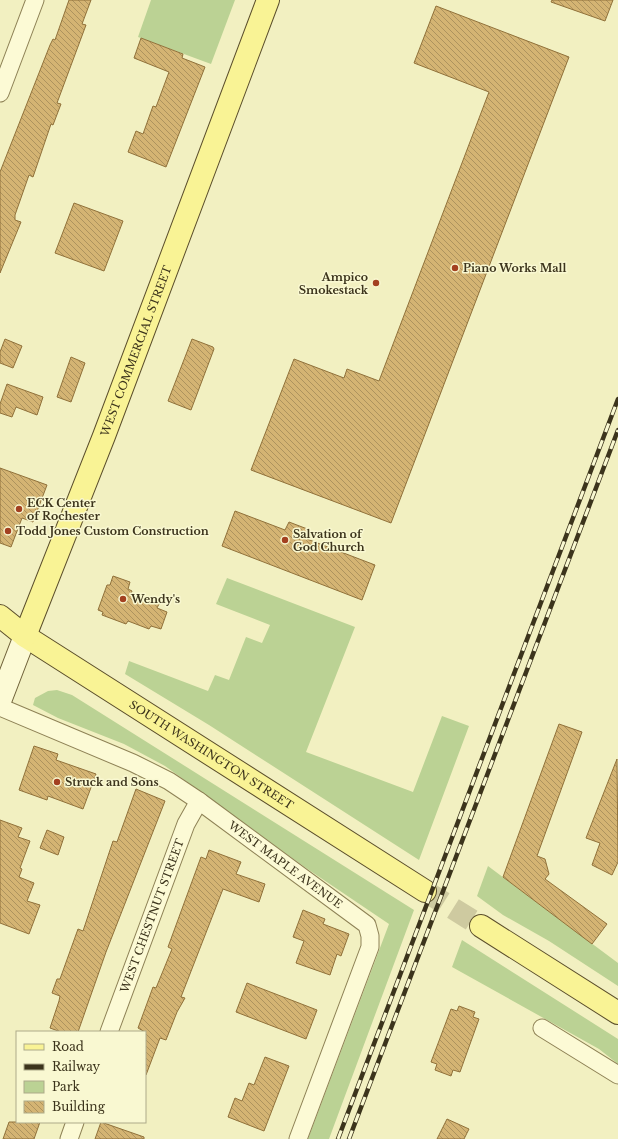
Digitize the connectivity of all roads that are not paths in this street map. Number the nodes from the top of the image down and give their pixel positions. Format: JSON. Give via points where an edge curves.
{"nodes":[{"id":1,"x":35,"y":0,"type":"edge"},
{"id":2,"x":268,"y":0,"type":"edge"},
{"id":3,"x":0,"y":93,"type":"edge"},
{"id":4,"x":0,"y":616,"type":"edge"},
{"id":5,"x":25,"y":636,"type":"junction"},
{"id":6,"x":0,"y":701,"type":"edge"},
{"id":7,"x":0,"y":707,"type":"edge"},
{"id":8,"x":199,"y":801,"type":"junction"},
{"id":9,"x":425,"y":891,"type":"tunnel mouth"},
{"id":10,"x":481,"y":926,"type":"tunnel mouth"},
{"id":11,"x":618,"y":1013,"type":"edge"},
{"id":12,"x":542,"y":1028,"type":"dead end"},
{"id":13,"x":109,"y":1031,"type":"edge"},
{"id":14,"x":618,"y":1075,"type":"edge"},
{"id":15,"x":75,"y":1123,"type":"edge"},
{"id":16,"x":69,"y":1139,"type":"edge"},
{"id":17,"x":298,"y":1139,"type":"edge"}],
"edges":[{"from":1,"to":3,"type":"street"},
{"from":2,"to":5,"type":"main road","name":"WEST COMMERCIAL STREET","via":[[104,436]]},
{"from":4,"to":5,"type":"main road","name":"SOUTH WASHINGTON STREET"},
{"from":5,"to":6,"type":"street","name":"WEST COMMERCIAL STREET"},
{"from":5,"to":9,"type":"main road","name":"SOUTH WASHINGTON STREET"},
{"from":7,"to":8,"type":"street","name":"WEST MAPLE AVENUE","via":[[152,772]]},
{"from":8,"to":13,"type":"street","name":"WEST CHESTNUT STREET","via":[[186,824]]},
{"from":8,"to":17,"type":"street","name":"WEST MAPLE AVENUE","via":[[367,925],[370,947]]},
{"from":10,"to":11,"type":"main road"},
{"from":12,"to":14,"type":"street"},
{"from":15,"to":16,"type":"street"}]}
